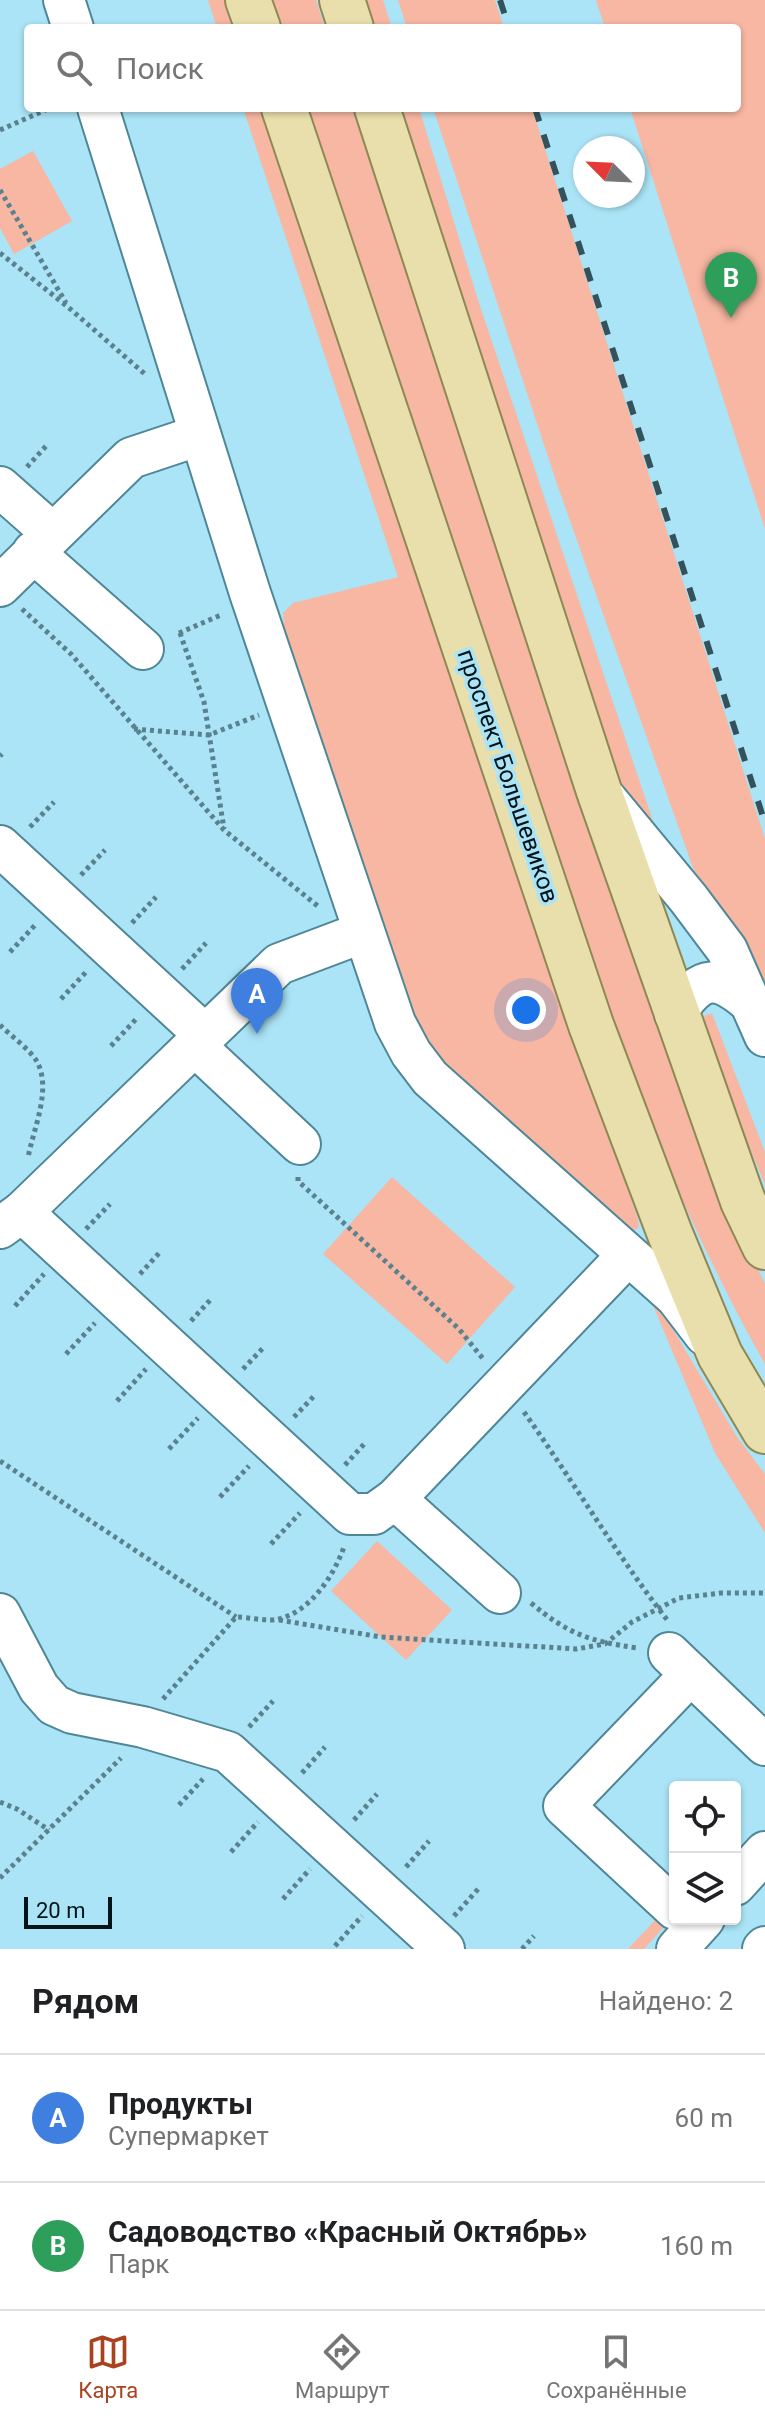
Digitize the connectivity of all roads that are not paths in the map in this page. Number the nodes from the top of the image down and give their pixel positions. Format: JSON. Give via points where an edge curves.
{"nodes":[{"id":1,"x":64,"y":0,"type":"edge"},
{"id":2,"x":248,"y":0,"type":"edge"},
{"id":3,"x":342,"y":0,"type":"edge"},
{"id":4,"x":72,"y":24,"type":"edge"},
{"id":5,"x":257,"y":24,"type":"edge"},
{"id":6,"x":350,"y":24,"type":"edge"},
{"id":7,"x":99,"y":112,"type":"edge"},
{"id":8,"x":285,"y":112,"type":"edge"},
{"id":9,"x":378,"y":112,"type":"edge"},
{"id":10,"x":200,"y":435,"type":"junction"},
{"id":11,"x":0,"y":487,"type":"edge"},
{"id":12,"x":42,"y":542,"type":"junction"},
{"id":13,"x":10,"y":597,"type":"edge"},
{"id":14,"x":143,"y":649,"type":"road end"},
{"id":15,"x":599,"y":791,"type":"junction"},
{"id":16,"x":0,"y":846,"type":"edge"},
{"id":17,"x":364,"y":932,"type":"junction"},
{"id":18,"x":675,"y":1014,"type":"junction"},
{"id":19,"x":759,"y":1021,"type":"edge"},
{"id":20,"x":200,"y":1040,"type":"junction"},
{"id":21,"x":300,"y":1144,"type":"dead end"},
{"id":22,"x":19,"y":1212,"type":"edge"},
{"id":23,"x":765,"y":1247,"type":"edge"},
{"id":24,"x":627,"y":1256,"type":"junction"},
{"id":25,"x":720,"y":1355,"type":"junction"},
{"id":26,"x":765,"y":1431,"type":"edge"},
{"id":27,"x":395,"y":1499,"type":"junction"},
{"id":28,"x":500,"y":1593,"type":"road end"},
{"id":29,"x":0,"y":1614,"type":"edge"},
{"id":30,"x":765,"y":1745,"type":"edge"},
{"id":31,"x":765,"y":1852,"type":"edge"},
{"id":32,"x":741,"y":1878,"type":"edge"},
{"id":33,"x":669,"y":1908,"type":"edge"},
{"id":34,"x":444,"y":1949,"type":"edge"}],
"edges":[{"from":1,"to":4,"type":"street"},
{"from":2,"to":5,"type":"main road"},
{"from":3,"to":6,"type":"main road"},
{"from":7,"to":10,"type":"street"},
{"from":8,"to":25,"type":"main road","name":"проспект Большевиков","via":[[591,1025]]},
{"from":9,"to":15,"type":"main road"},
{"from":10,"to":12,"type":"street","via":[[131,458]]},
{"from":10,"to":17,"type":"street"},
{"from":11,"to":12,"type":"street"},
{"from":12,"to":13,"type":"street"},
{"from":12,"to":14,"type":"street"},
{"from":15,"to":18,"type":"main road"},
{"from":15,"to":19,"type":"street","via":[[727,950]]},
{"from":16,"to":20,"type":"street"},
{"from":17,"to":20,"type":"street","via":[[279,964]]},
{"from":17,"to":24,"type":"street","via":[[395,1023],[430,1078]]},
{"from":18,"to":19,"type":"street","via":[[699,985],[714,982],[731,986]]},
{"from":18,"to":23,"type":"main road"},
{"from":20,"to":21,"type":"street"},
{"from":20,"to":22,"type":"street"},
{"from":22,"to":27,"type":"street","via":[[350,1514],[374,1514]]},
{"from":24,"to":25,"type":"street","via":[[676,1297]]},
{"from":24,"to":27,"type":"street"},
{"from":25,"to":26,"type":"main road","name":"проспект Большевиков"},
{"from":27,"to":28,"type":"street"},
{"from":29,"to":34,"type":"street","via":[[39,1688],[54,1705],[228,1752]]},
{"from":30,"to":33,"type":"street","via":[[680,1664],[564,1806]]},
{"from":31,"to":32,"type":"street"}]}
